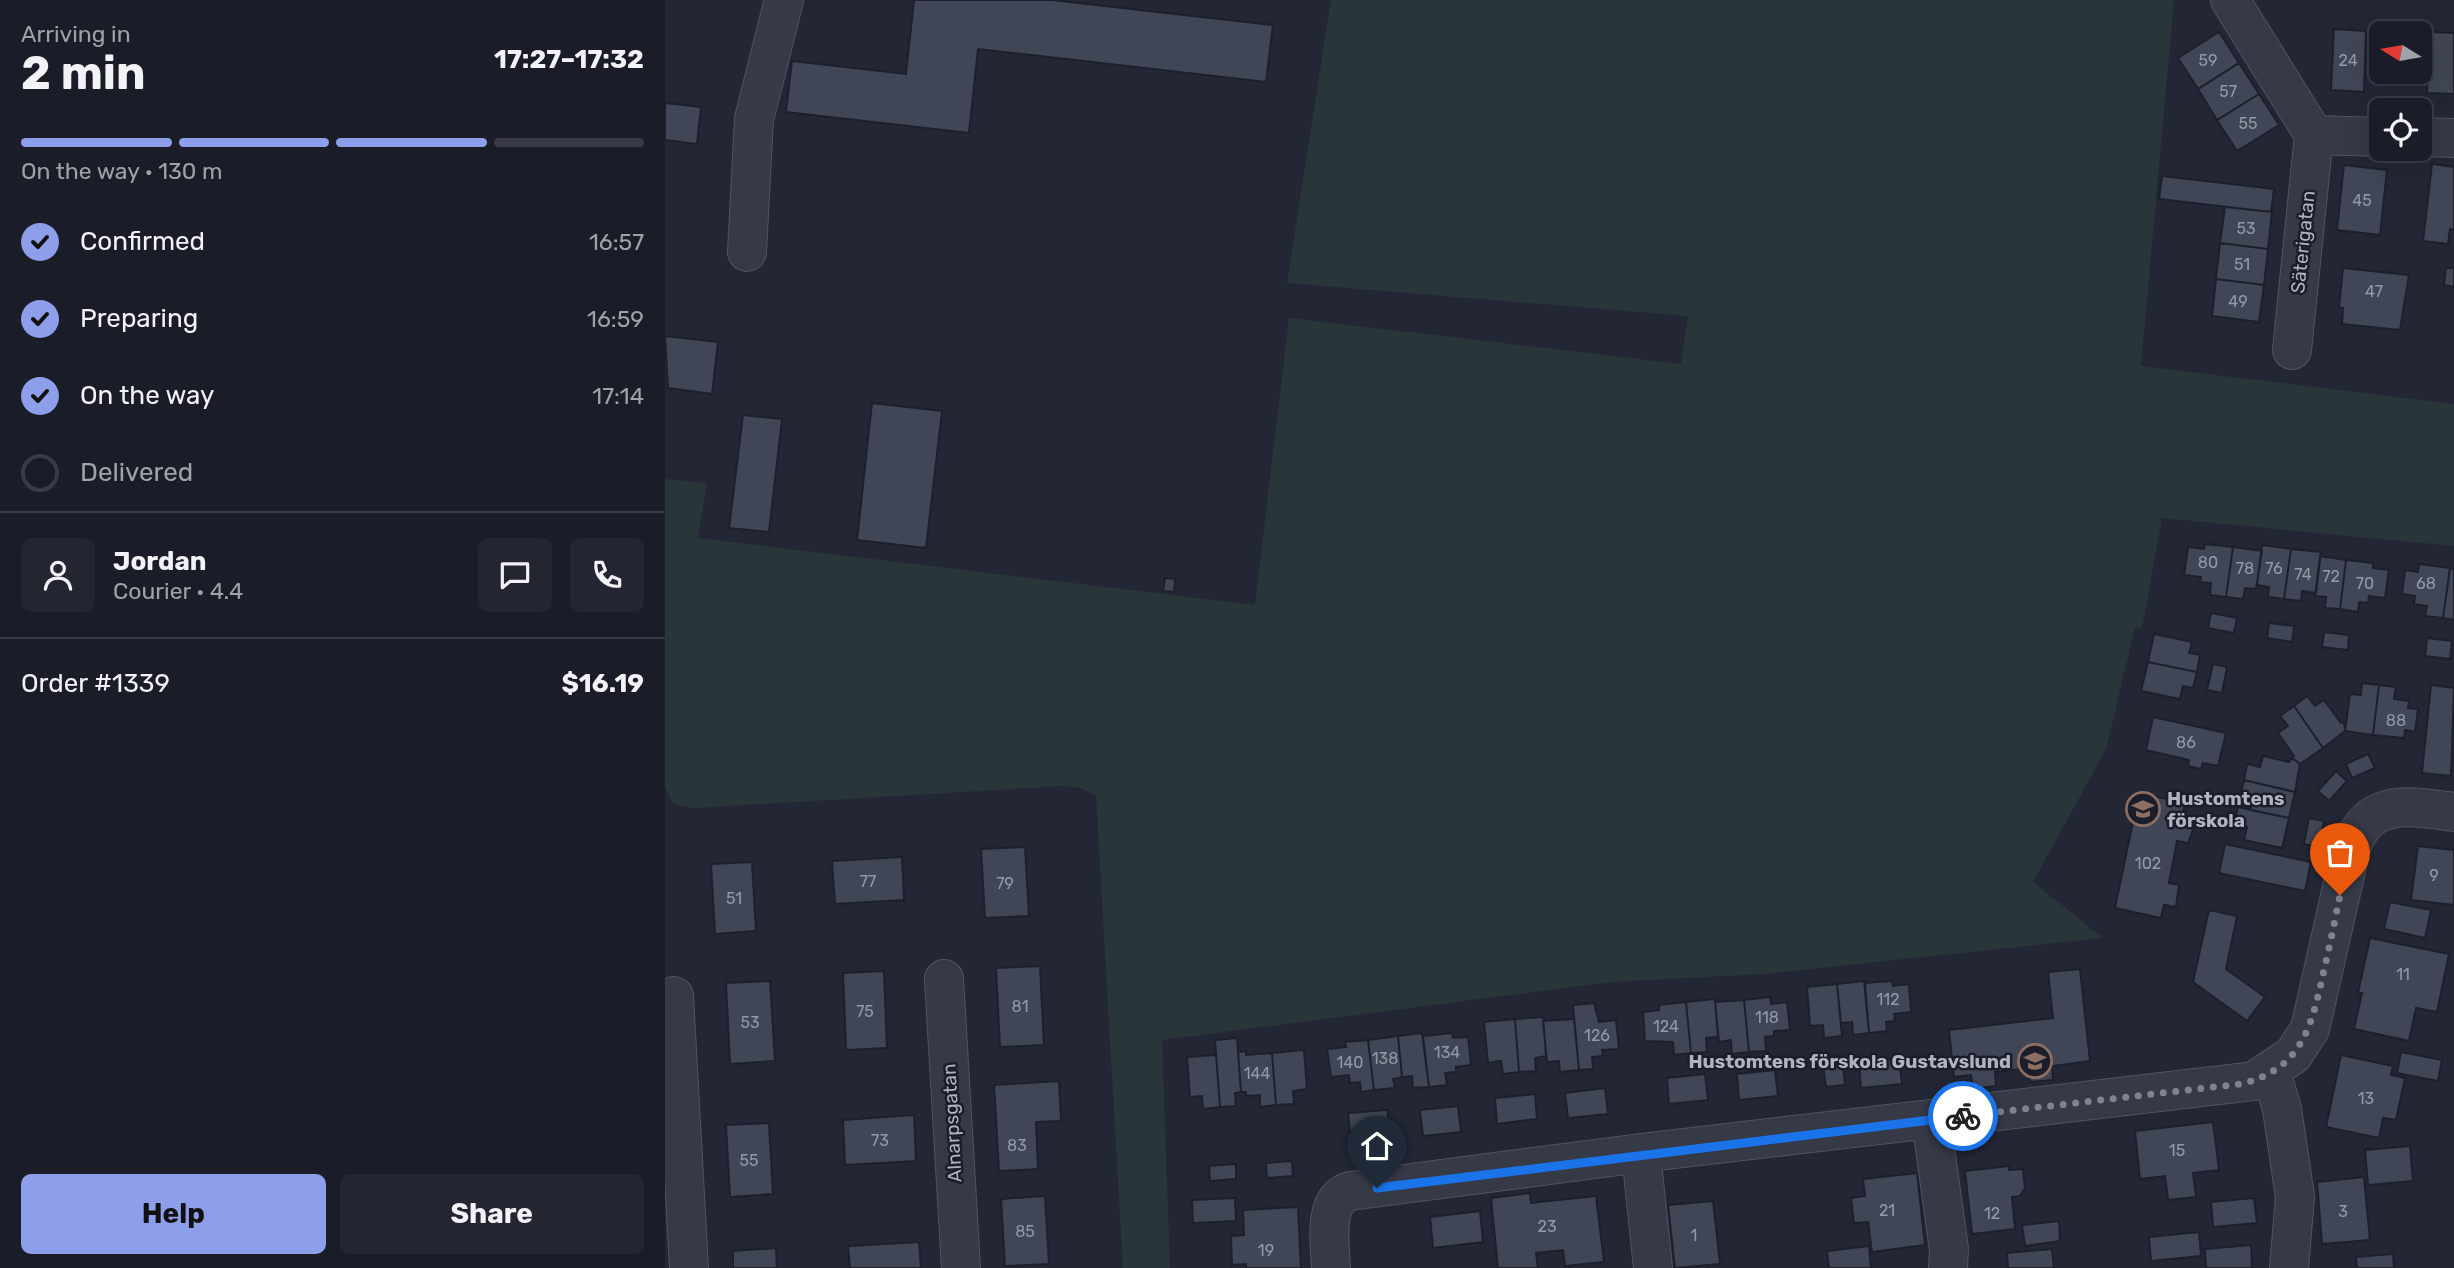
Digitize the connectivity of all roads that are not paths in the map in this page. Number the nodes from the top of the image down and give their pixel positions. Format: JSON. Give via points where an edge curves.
{"nodes":[{"id":1,"x":784,"y":0,"type":"edge"},
{"id":2,"x":2230,"y":0,"type":"edge"},
{"id":3,"x":2314,"y":135,"type":"junction"},
{"id":4,"x":2369,"y":136,"type":"edge"},
{"id":5,"x":2432,"y":137,"type":"edge"},
{"id":6,"x":2454,"y":138,"type":"edge"},
{"id":7,"x":747,"y":252,"type":"dead end"},
{"id":8,"x":2292,"y":350,"type":"dead end"},
{"id":9,"x":2454,"y":812,"type":"edge"},
{"id":10,"x":943,"y":979,"type":"dead end"},
{"id":11,"x":674,"y":996,"type":"dead end"},
{"id":12,"x":2271,"y":1072,"type":"junction"},
{"id":13,"x":1931,"y":1119,"type":"junction"},
{"id":14,"x":1641,"y":1153,"type":"junction"},
{"id":15,"x":689,"y":1268,"type":"edge"},
{"id":16,"x":961,"y":1268,"type":"edge"},
{"id":17,"x":1331,"y":1268,"type":"edge"},
{"id":18,"x":1653,"y":1268,"type":"edge"},
{"id":19,"x":1948,"y":1268,"type":"edge"},
{"id":20,"x":2289,"y":1268,"type":"edge"}],
"edges":[{"from":1,"to":7,"type":"street","via":[[754,119]]},
{"from":2,"to":3,"type":"street"},
{"from":3,"to":4,"type":"street"},
{"from":3,"to":8,"type":"street","name":"Säterigatan"},
{"from":5,"to":6,"type":"street"},
{"from":9,"to":12,"type":"street","via":[[2390,808],[2362,823],[2351,848],[2310,1029],[2293,1055]]},
{"from":10,"to":16,"type":"street","name":"Alnarpsgatan"},
{"from":11,"to":15,"type":"street"},
{"from":12,"to":13,"type":"street","via":[[2240,1084]]},
{"from":12,"to":20,"type":"street","via":[[2282,1109],[2295,1197]]},
{"from":13,"to":14,"type":"street"},
{"from":13,"to":19,"type":"street"},
{"from":14,"to":17,"type":"street","via":[[1350,1191],[1336,1202],[1330,1229]]},
{"from":14,"to":18,"type":"street"}]}
